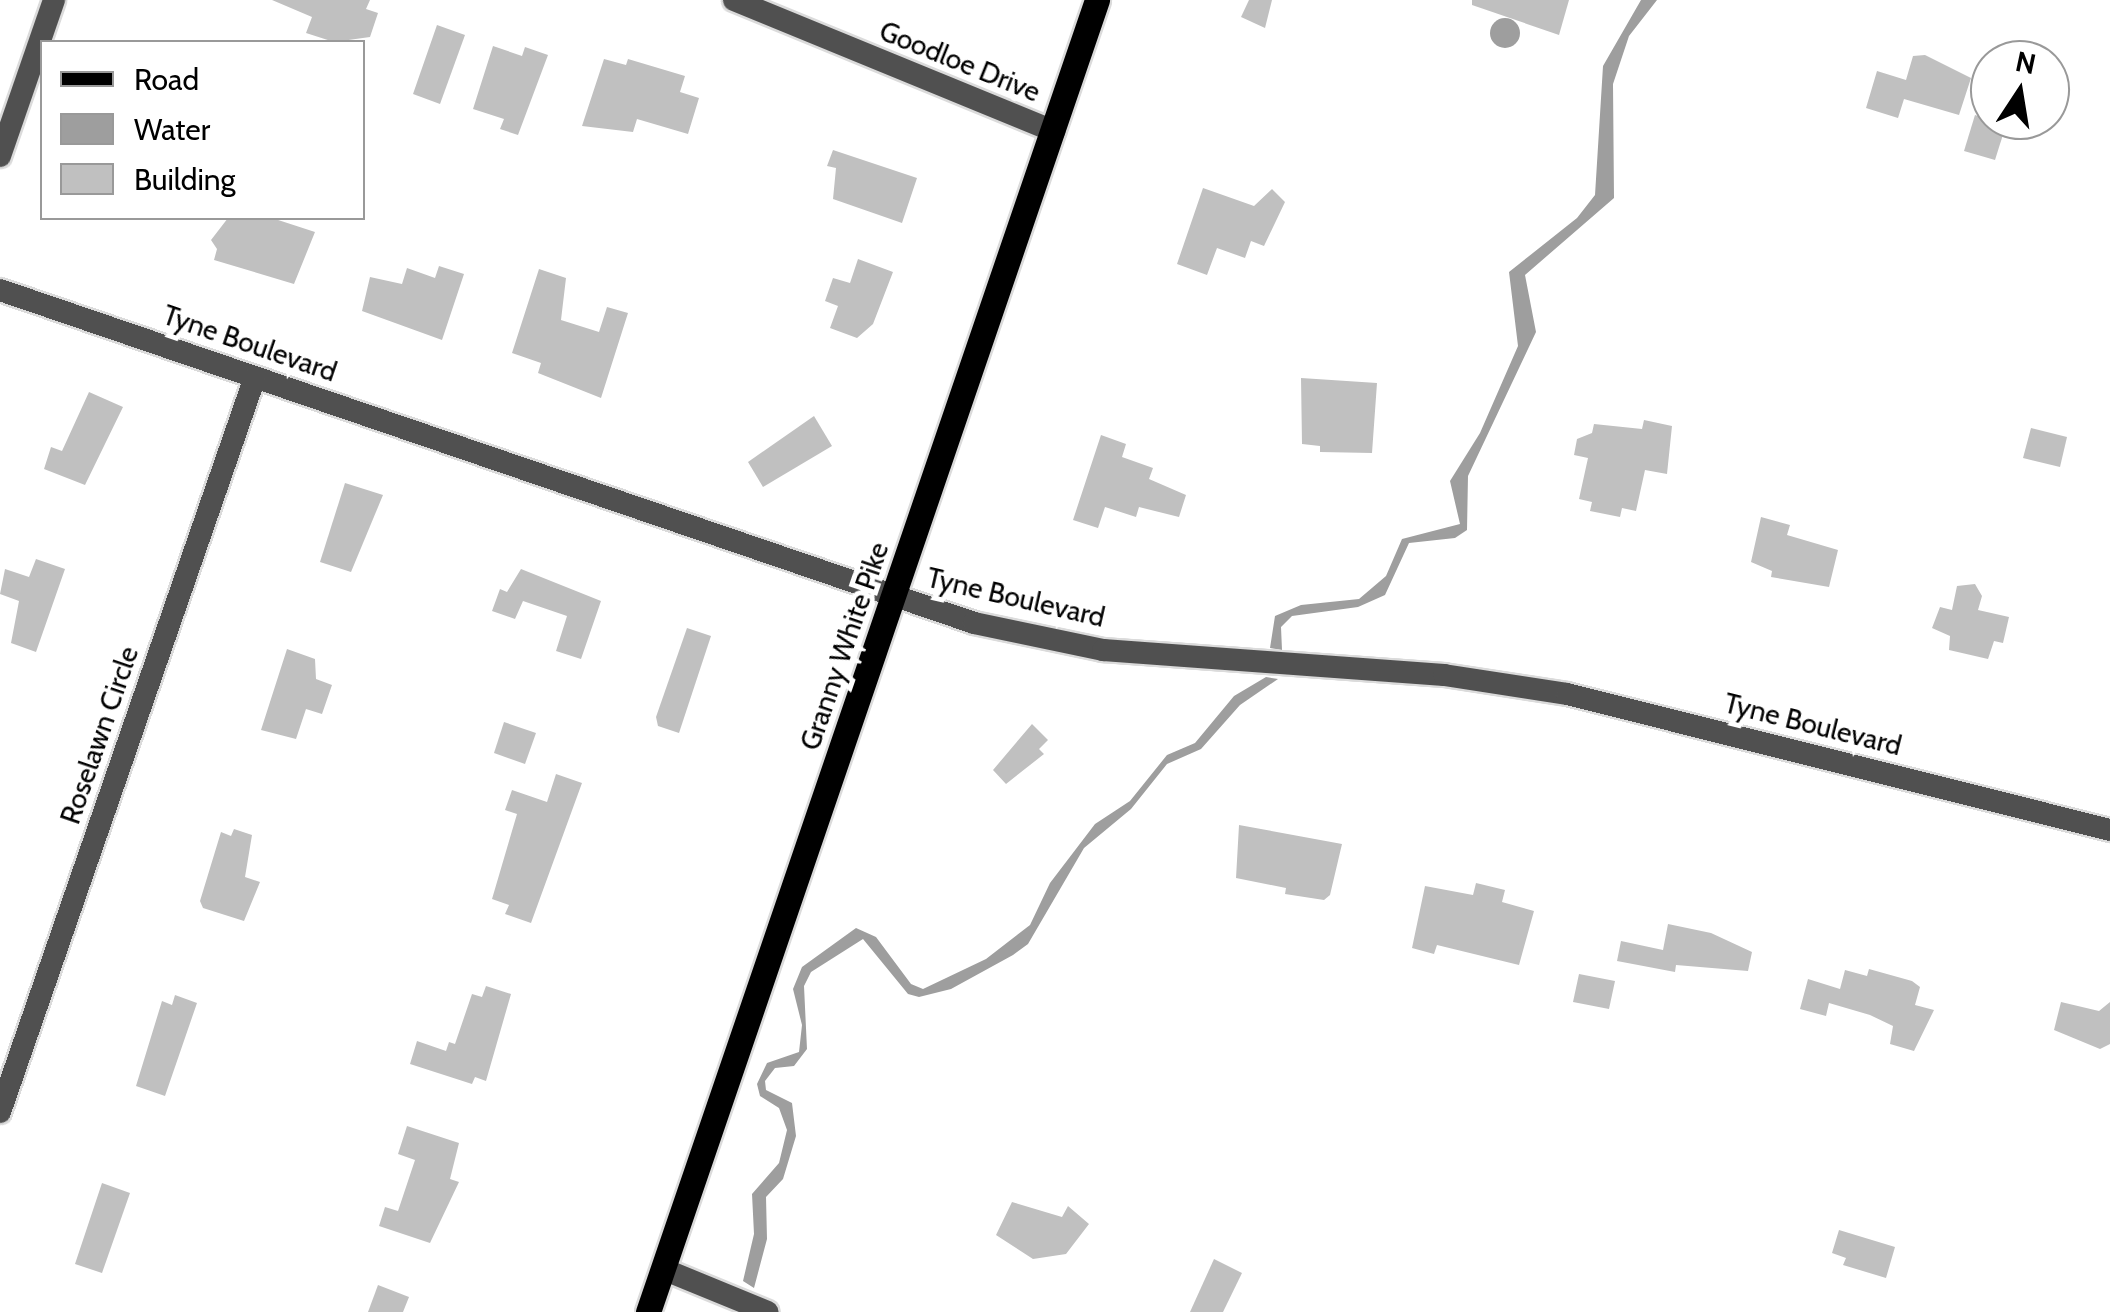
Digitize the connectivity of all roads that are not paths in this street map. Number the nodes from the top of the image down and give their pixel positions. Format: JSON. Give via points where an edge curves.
{"nodes":[{"id":1,"x":54,"y":0,"type":"edge"},
{"id":2,"x":734,"y":0,"type":"edge"},
{"id":3,"x":1097,"y":0,"type":"edge"},
{"id":4,"x":40,"y":40,"type":"edge"},
{"id":5,"x":40,"y":40,"type":"edge"},
{"id":6,"x":1054,"y":131,"type":"junction"},
{"id":7,"x":0,"y":156,"type":"edge"},
{"id":8,"x":0,"y":290,"type":"edge"},
{"id":9,"x":256,"y":377,"type":"junction"},
{"id":10,"x":892,"y":597,"type":"junction"},
{"id":11,"x":2110,"y":830,"type":"edge"},
{"id":12,"x":0,"y":1112,"type":"edge"},
{"id":13,"x":663,"y":1269,"type":"junction"},
{"id":14,"x":648,"y":1312,"type":"edge"},
{"id":15,"x":768,"y":1312,"type":"edge"}],
"edges":[{"from":1,"to":4,"type":"street"},
{"from":2,"to":6,"type":"street","name":"Goodloe Drive"},
{"from":3,"to":6,"type":"main road","name":"Granny White Pike"},
{"from":5,"to":7,"type":"street"},
{"from":6,"to":10,"type":"main road","name":"Granny White Pike"},
{"from":8,"to":9,"type":"street","name":"Tyne Boulevard"},
{"from":9,"to":10,"type":"street","name":"Tyne Boulevard"},
{"from":9,"to":12,"type":"street","name":"Roselawn Circle"},
{"from":10,"to":11,"type":"street","name":"Tyne Boulevard","via":[[1080,647],[1444,675],[1567,694]]},
{"from":10,"to":13,"type":"main road","name":"Granny White Pike"},
{"from":13,"to":14,"type":"main road","name":"Granny White Pike"},
{"from":13,"to":15,"type":"street"}]}
